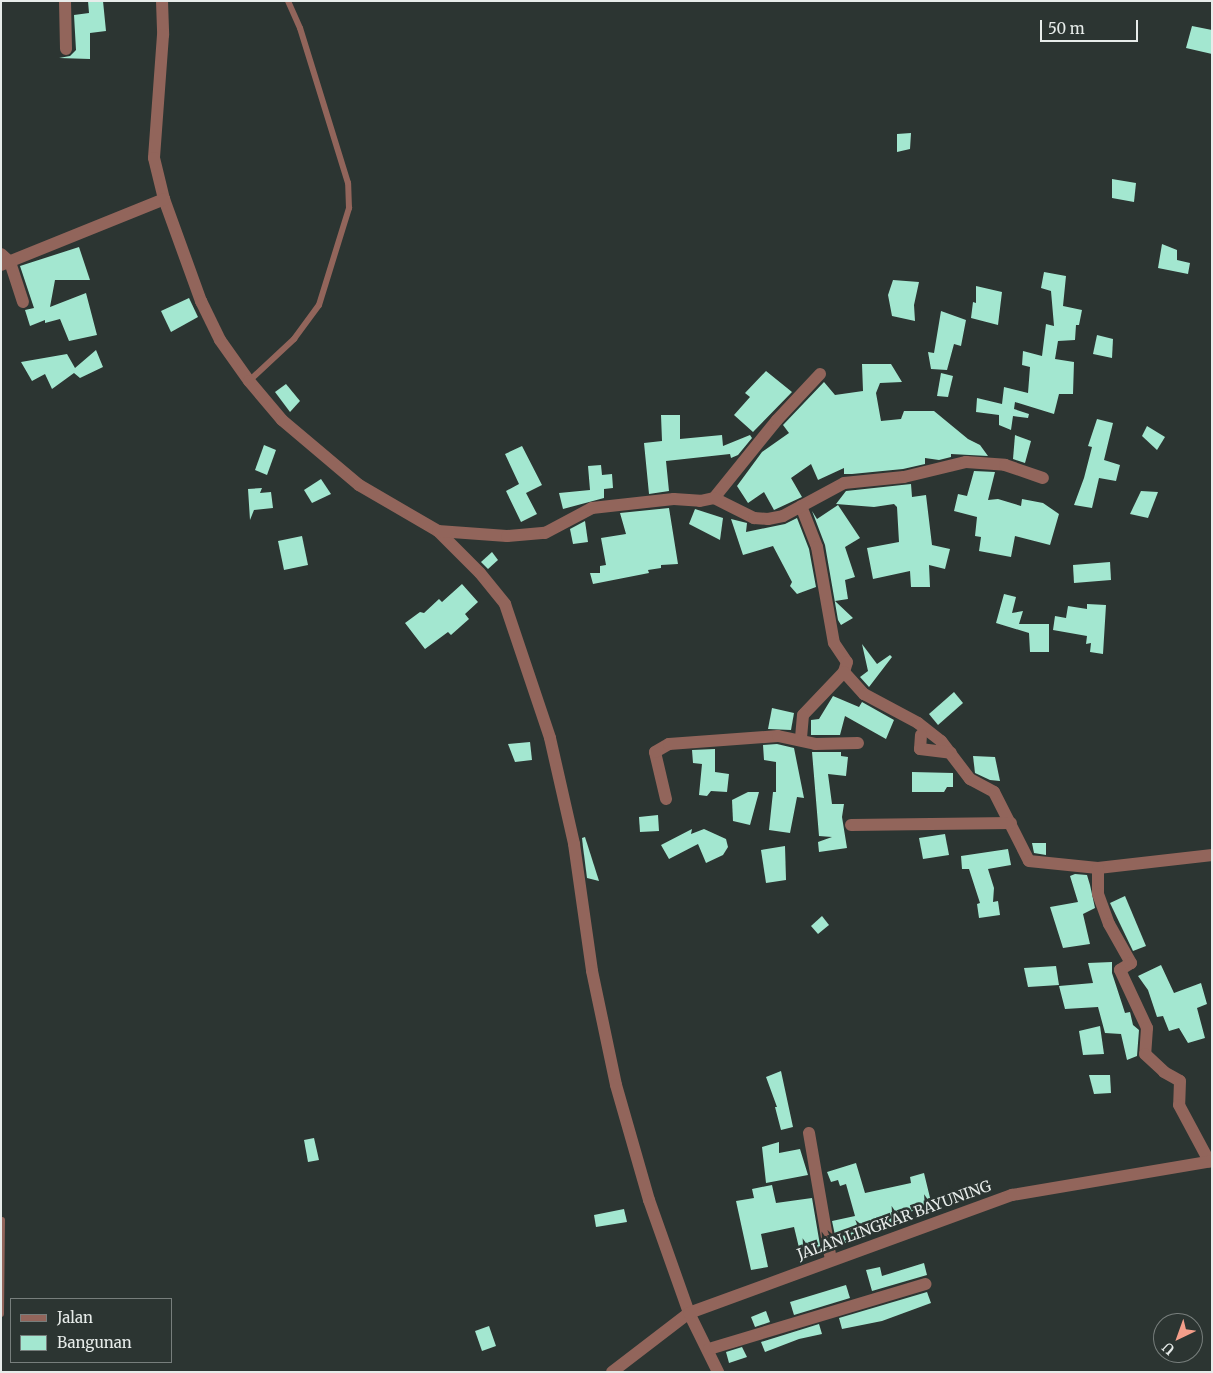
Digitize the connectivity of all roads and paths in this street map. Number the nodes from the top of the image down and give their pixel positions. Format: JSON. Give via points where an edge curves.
{"nodes":[{"id":1,"x":65,"y":1,"type":"edge"},
{"id":2,"x":162,"y":1,"type":"edge"},
{"id":3,"x":288,"y":1,"type":"edge"},
{"id":4,"x":66,"y":49,"type":"dead end"},
{"id":5,"x":164,"y":200,"type":"junction"},
{"id":6,"x":4,"y":260,"type":"edge"},
{"id":7,"x":23,"y":302,"type":"dead end"},
{"id":8,"x":820,"y":374,"type":"dead end"},
{"id":9,"x":249,"y":381,"type":"junction"},
{"id":10,"x":1043,"y":478,"type":"dead end"},
{"id":11,"x":714,"y":498,"type":"junction"},
{"id":12,"x":801,"y":506,"type":"junction"},
{"id":13,"x":438,"y":531,"type":"junction"},
{"id":14,"x":844,"y":672,"type":"junction"},
{"id":15,"x":921,"y":735,"type":"dead end"},
{"id":16,"x":801,"y":739,"type":"junction"},
{"id":17,"x":858,"y":743,"type":"dead end"},
{"id":18,"x":952,"y":753,"type":"junction"},
{"id":19,"x":666,"y":798,"type":"dead end"},
{"id":20,"x":1011,"y":823,"type":"junction"},
{"id":21,"x":851,"y":825,"type":"dead end"},
{"id":22,"x":1212,"y":855,"type":"edge"},
{"id":23,"x":1098,"y":868,"type":"junction"},
{"id":24,"x":810,"y":1133,"type":"dead end"},
{"id":25,"x":1210,"y":1161,"type":"edge"},
{"id":26,"x":2,"y":1220,"type":"edge"},
{"id":27,"x":831,"y":1260,"type":"junction"},
{"id":28,"x":925,"y":1284,"type":"dead end"},
{"id":29,"x":689,"y":1312,"type":"junction"},
{"id":30,"x":1,"y":1314,"type":"edge"},
{"id":31,"x":709,"y":1349,"type":"junction"},
{"id":32,"x":612,"y":1372,"type":"edge"},
{"id":33,"x":718,"y":1372,"type":"edge"}],
"edges":[{"from":1,"to":4,"type":"street"},
{"from":2,"to":5,"type":"street","via":[[163,35],[154,158]]},
{"from":3,"to":9,"type":"lane","via":[[300,28],[348,183],[349,208],[324,292],[313,315],[294,339]]},
{"from":5,"to":6,"type":"street"},
{"from":5,"to":9,"type":"street","via":[[201,301],[220,340]]},
{"from":6,"to":7,"type":"street"},
{"from":8,"to":11,"type":"street","via":[[777,420]]},
{"from":9,"to":13,"type":"street","via":[[282,420],[327,460],[359,484]]},
{"from":10,"to":12,"type":"street","via":[[1005,465],[966,462],[904,477],[844,483]]},
{"from":11,"to":12,"type":"street","via":[[754,518],[783,516]]},
{"from":11,"to":13,"type":"street","via":[[592,508],[545,533],[507,536]]},
{"from":12,"to":14,"type":"street","via":[[817,547],[834,643],[847,662]]},
{"from":13,"to":29,"type":"street","via":[[480,573],[505,604],[550,738],[574,844],[592,971],[616,1086],[649,1200]]},
{"from":14,"to":16,"type":"street","via":[[808,707],[802,719]]},
{"from":14,"to":18,"type":"street","via":[[864,694],[918,723]]},
{"from":15,"to":18,"type":"street","via":[[920,749]]},
{"from":16,"to":17,"type":"street","via":[[815,744]]},
{"from":16,"to":19,"type":"street","via":[[733,737],[660,747],[656,758]]},
{"from":18,"to":20,"type":"street","via":[[970,779],[994,792]]},
{"from":20,"to":21,"type":"street"},
{"from":20,"to":23,"type":"street","via":[[1029,861]]},
{"from":22,"to":23,"type":"street"},
{"from":23,"to":25,"type":"street","via":[[1098,894],[1130,964],[1120,970],[1147,1028],[1145,1054],[1159,1068],[1180,1081],[1179,1105]]},
{"from":24,"to":27,"type":"street"},
{"from":25,"to":27,"type":"street","name":"JALAN LINGKAR BAYUNING","via":[[1012,1195]]},
{"from":26,"to":30,"type":"lane"},
{"from":27,"to":29,"type":"street","name":"JALAN LINGKAR BAYUNING"},
{"from":28,"to":31,"type":"street"},
{"from":29,"to":31,"type":"street"},
{"from":29,"to":32,"type":"street","name":"JALAN LINGKAR BAYUNING"},
{"from":31,"to":33,"type":"street"}]}
